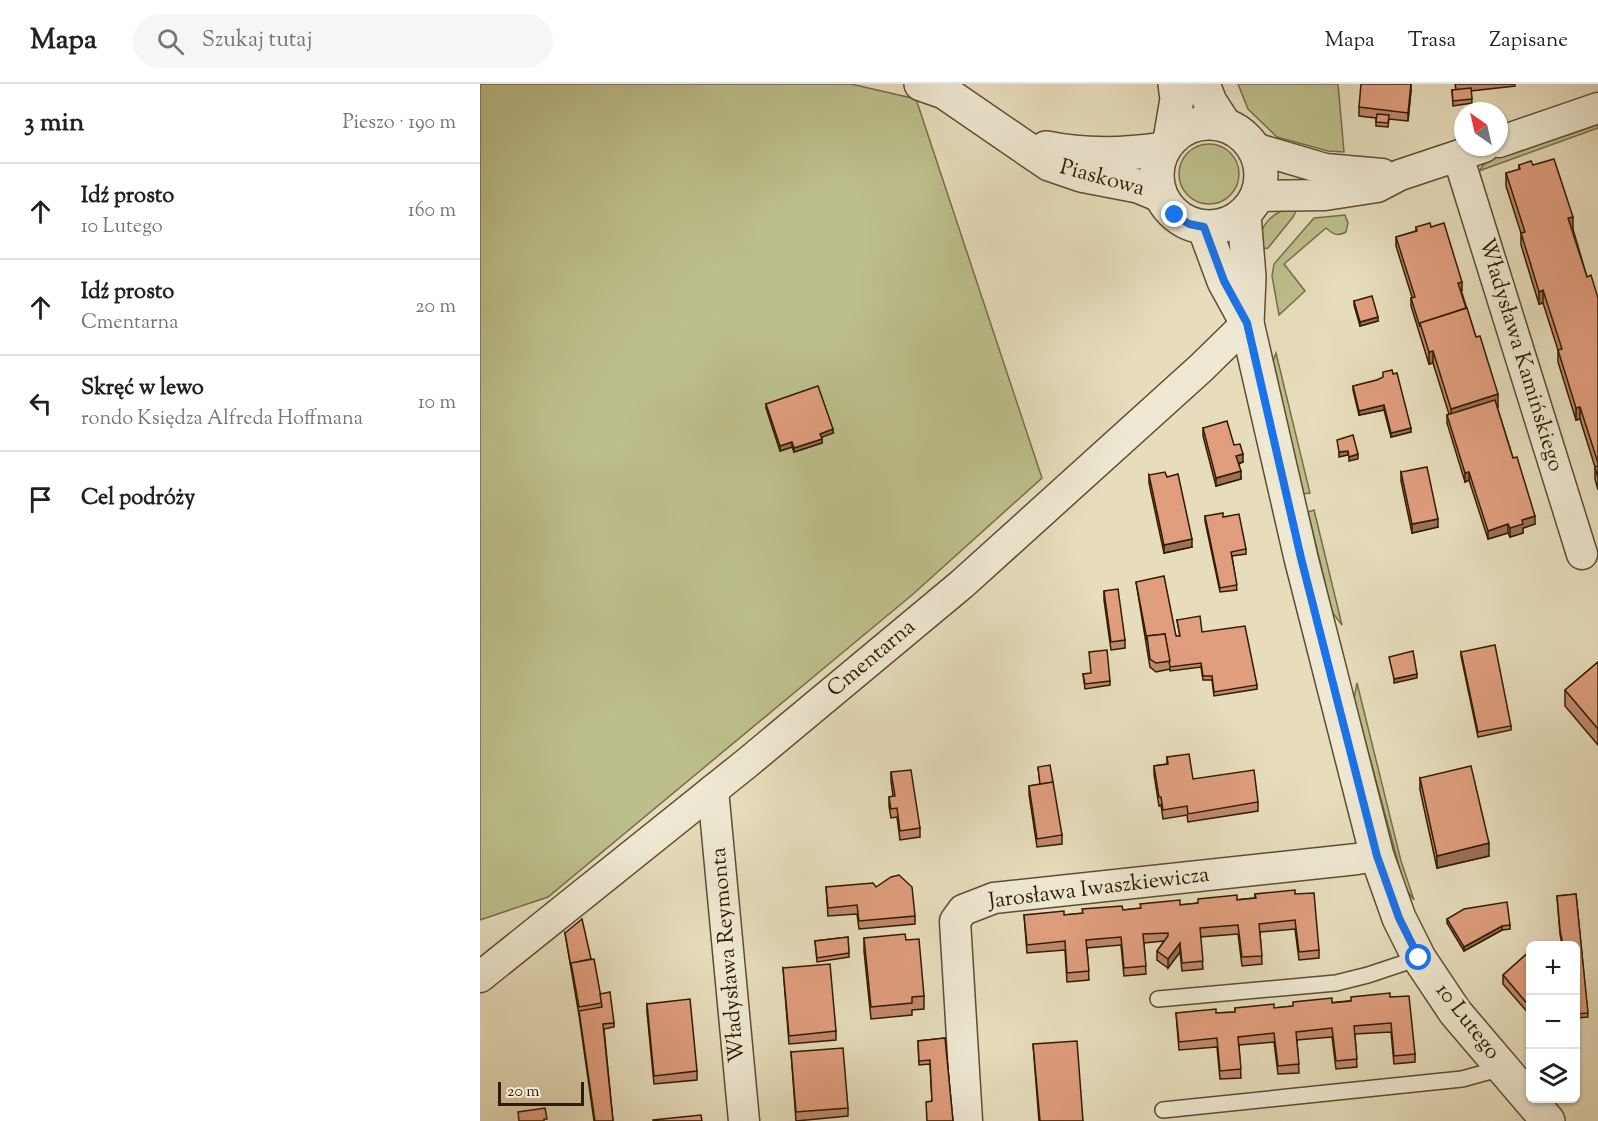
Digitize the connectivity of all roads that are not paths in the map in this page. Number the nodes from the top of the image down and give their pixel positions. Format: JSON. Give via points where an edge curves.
{"nodes":[{"id":1,"x":921,"y":84,"type":"edge"},
{"id":2,"x":1175,"y":84,"type":"edge"},
{"id":3,"x":1203,"y":84,"type":"edge"},
{"id":4,"x":1598,"y":108,"type":"edge"},
{"id":5,"x":1225,"y":125,"type":"junction"},
{"id":6,"x":1508,"y":139,"type":"edge"},
{"id":7,"x":1015,"y":141,"type":"junction"},
{"id":8,"x":1167,"y":145,"type":"junction"},
{"id":9,"x":1254,"y":148,"type":"junction"},
{"id":10,"x":1456,"y":156,"type":"edge"},
{"id":11,"x":1472,"y":156,"type":"edge"},
{"id":12,"x":1400,"y":175,"type":"junction"},
{"id":13,"x":1160,"y":195,"type":"junction"},
{"id":14,"x":1251,"y":205,"type":"junction"},
{"id":15,"x":1204,"y":227,"type":"junction"},
{"id":16,"x":1247,"y":323,"type":"junction"},
{"id":17,"x":1582,"y":554,"type":"dead end"},
{"id":18,"x":713,"y":790,"type":"junction"},
{"id":19,"x":1377,"y":856,"type":"junction"},
{"id":20,"x":1419,"y":958,"type":"junction"},
{"id":21,"x":480,"y":977,"type":"edge"},
{"id":22,"x":1158,"y":999,"type":"dead end"},
{"id":23,"x":1502,"y":1068,"type":"junction"},
{"id":24,"x":1163,"y":1110,"type":"dead end"},
{"id":25,"x":744,"y":1121,"type":"edge"},
{"id":26,"x":967,"y":1121,"type":"edge"},
{"id":27,"x":1548,"y":1121,"type":"edge"}],
"edges":[{"from":1,"to":7,"type":"street","name":"Piaskowa","via":[[944,92]]},
{"from":2,"to":8,"type":"street","via":[[1177,99]]},
{"from":3,"to":5,"type":"street"},
{"from":4,"to":6,"type":"street"},
{"from":5,"to":8,"type":"street","via":[[1198,124],[1182,130]]},
{"from":5,"to":9,"type":"street","via":[[1244,136]]},
{"from":7,"to":8,"type":"street","name":"Piaskowa","via":[[1072,153],[1135,153]]},
{"from":7,"to":13,"type":"street","name":"Piaskowa","via":[[1048,164]]},
{"from":8,"to":13,"type":"street","via":[[1157,171]]},
{"from":9,"to":12,"type":"street","via":[[1326,169]]},
{"from":9,"to":14,"type":"street","via":[[1262,180]]},
{"from":10,"to":12,"type":"street"},
{"from":11,"to":17,"type":"street","name":"Władysława Kamińskiego"},
{"from":12,"to":14,"type":"street","via":[[1377,187]]},
{"from":13,"to":15,"type":"street","via":[[1175,215]]},
{"from":14,"to":15,"type":"street","via":[[1236,220]]},
{"from":14,"to":16,"type":"street"},
{"from":15,"to":16,"type":"street","via":[[1224,281]]},
{"from":16,"to":18,"type":"street","name":"Cmentarna","via":[[962,584]]},
{"from":16,"to":19,"type":"street","name":"10 Lutego","via":[[1301,558]]},
{"from":18,"to":21,"type":"street","name":"Cmentarna"},
{"from":18,"to":25,"type":"street","name":"Władysława Reymonta"},
{"from":19,"to":20,"type":"street","name":"10 Lutego","via":[[1399,918]]},
{"from":19,"to":26,"type":"street","name":"Jarosława Iwaszkiewicza","via":[[994,898],[963,910],[955,921]]},
{"from":20,"to":22,"type":"lane","via":[[1336,982]]},
{"from":20,"to":23,"type":"street","name":"10 Lutego","via":[[1455,1012]]},
{"from":23,"to":24,"type":"lane","via":[[1462,1079]]},
{"from":23,"to":27,"type":"street","name":"10 Lutego"}]}
